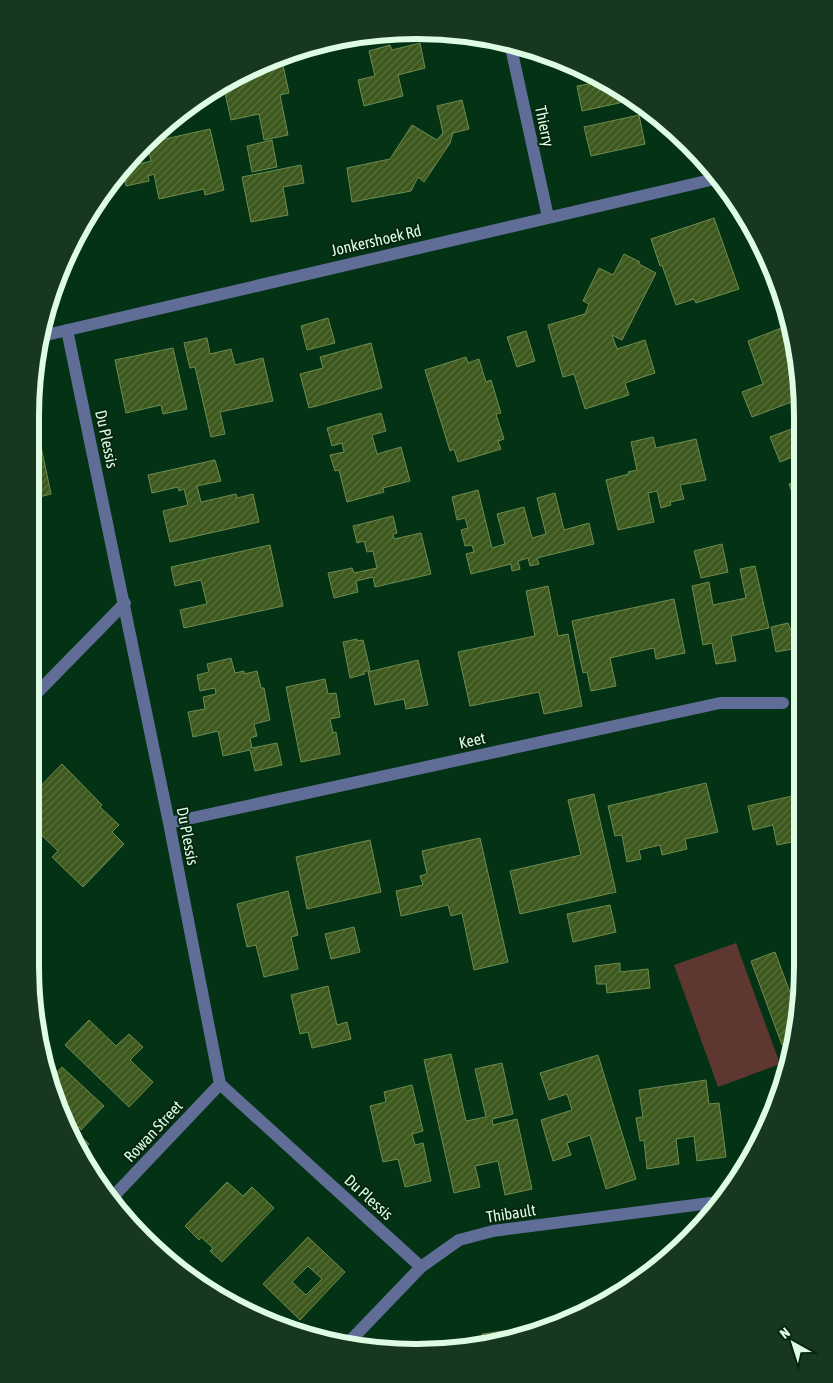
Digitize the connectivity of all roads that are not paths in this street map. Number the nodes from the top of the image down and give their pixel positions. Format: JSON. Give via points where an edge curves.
{"nodes":[{"id":1,"x":512,"y":51,"type":"edge"},
{"id":2,"x":711,"y":180,"type":"edge"},
{"id":3,"x":548,"y":217,"type":"junction"},
{"id":4,"x":67,"y":330,"type":"junction"},
{"id":5,"x":48,"y":335,"type":"edge"},
{"id":6,"x":125,"y":602,"type":"junction"},
{"id":7,"x":39,"y":691,"type":"edge"},
{"id":8,"x":783,"y":703,"type":"dead end"},
{"id":9,"x":169,"y":823,"type":"junction"},
{"id":10,"x":220,"y":1084,"type":"junction"},
{"id":11,"x":116,"y":1194,"type":"edge"},
{"id":12,"x":711,"y":1203,"type":"edge"},
{"id":13,"x":421,"y":1266,"type":"junction"},
{"id":14,"x":352,"y":1339,"type":"edge"}],
"edges":[{"from":1,"to":3,"type":"street","name":"Thierry"},
{"from":2,"to":3,"type":"street","name":"Jonkershoek Rd"},
{"from":3,"to":4,"type":"street","name":"Jonkershoek Rd"},
{"from":4,"to":5,"type":"street","name":"Jonkershoek Rd"},
{"from":4,"to":6,"type":"street","name":"Du Plessis"},
{"from":6,"to":7,"type":"street"},
{"from":6,"to":9,"type":"street","name":"Du Plessis"},
{"from":8,"to":9,"type":"street","name":"Keet","via":[[720,703]]},
{"from":9,"to":10,"type":"street","name":"Du Plessis"},
{"from":10,"to":11,"type":"street","name":"Rowan Street"},
{"from":10,"to":13,"type":"street","name":"Du Plessis"},
{"from":12,"to":13,"type":"street","name":"Thibault","via":[[493,1231],[459,1240]]},
{"from":13,"to":14,"type":"street","name":"Thibault"}]}
